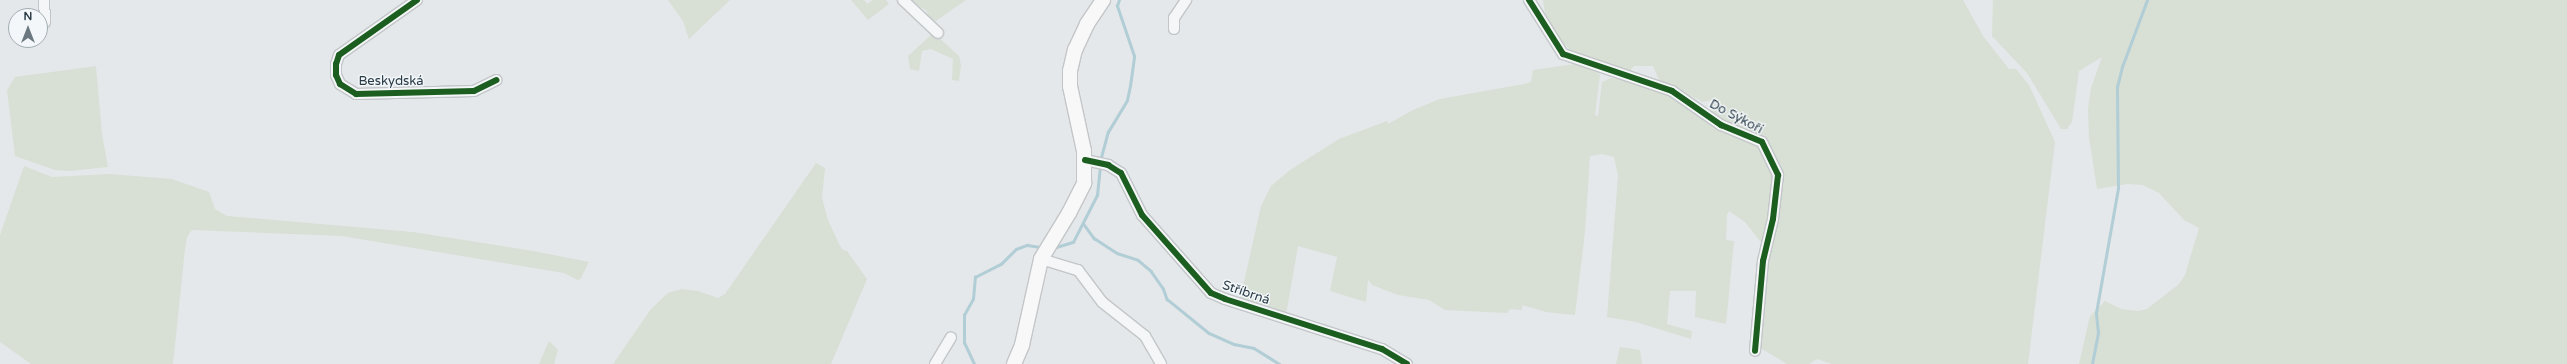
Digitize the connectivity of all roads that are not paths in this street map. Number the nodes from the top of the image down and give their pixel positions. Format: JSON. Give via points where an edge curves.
{"nodes":[{"id":1,"x":417,"y":0,"type":"edge"},
{"id":2,"x":903,"y":0,"type":"edge"},
{"id":3,"x":1103,"y":0,"type":"edge"},
{"id":4,"x":1186,"y":0,"type":"edge"},
{"id":5,"x":1529,"y":0,"type":"edge"},
{"id":6,"x":1174,"y":28,"type":"dead end"},
{"id":7,"x":938,"y":33,"type":"dead end"},
{"id":8,"x":497,"y":80,"type":"dead end"},
{"id":9,"x":1090,"y":161,"type":"junction"},
{"id":10,"x":1045,"y":251,"type":"junction"},
{"id":11,"x":951,"y":336,"type":"dead end"},
{"id":12,"x":1755,"y":351,"type":"dead end"},
{"id":13,"x":935,"y":364,"type":"edge"},
{"id":14,"x":1014,"y":364,"type":"edge"},
{"id":15,"x":1161,"y":364,"type":"edge"},
{"id":16,"x":1407,"y":364,"type":"edge"}],
"edges":[{"from":1,"to":8,"type":"street","name":"Beskydská","via":[[339,55],[336,69],[340,84],[356,94],[474,90]]},
{"from":2,"to":7,"type":"street"},
{"from":3,"to":9,"type":"street","via":[[1078,43],[1070,71],[1070,86]]},
{"from":4,"to":6,"type":"street","via":[[1174,18]]},
{"from":5,"to":12,"type":"street","name":"Do Sýkoří","via":[[1563,54],[1672,91],[1721,125],[1762,142],[1778,175],[1773,219],[1763,261]]},
{"from":9,"to":10,"type":"street","via":[[1084,183],[1069,213]]},
{"from":9,"to":16,"type":"street","name":"Stříbrná","via":[[1106,164],[1121,173],[1142,215],[1211,292],[1225,299],[1382,349]]},
{"from":10,"to":14,"type":"street","via":[[1022,345]]},
{"from":10,"to":15,"type":"street","via":[[1078,270],[1102,302],[1145,336]]},
{"from":11,"to":13,"type":"street"}]}
